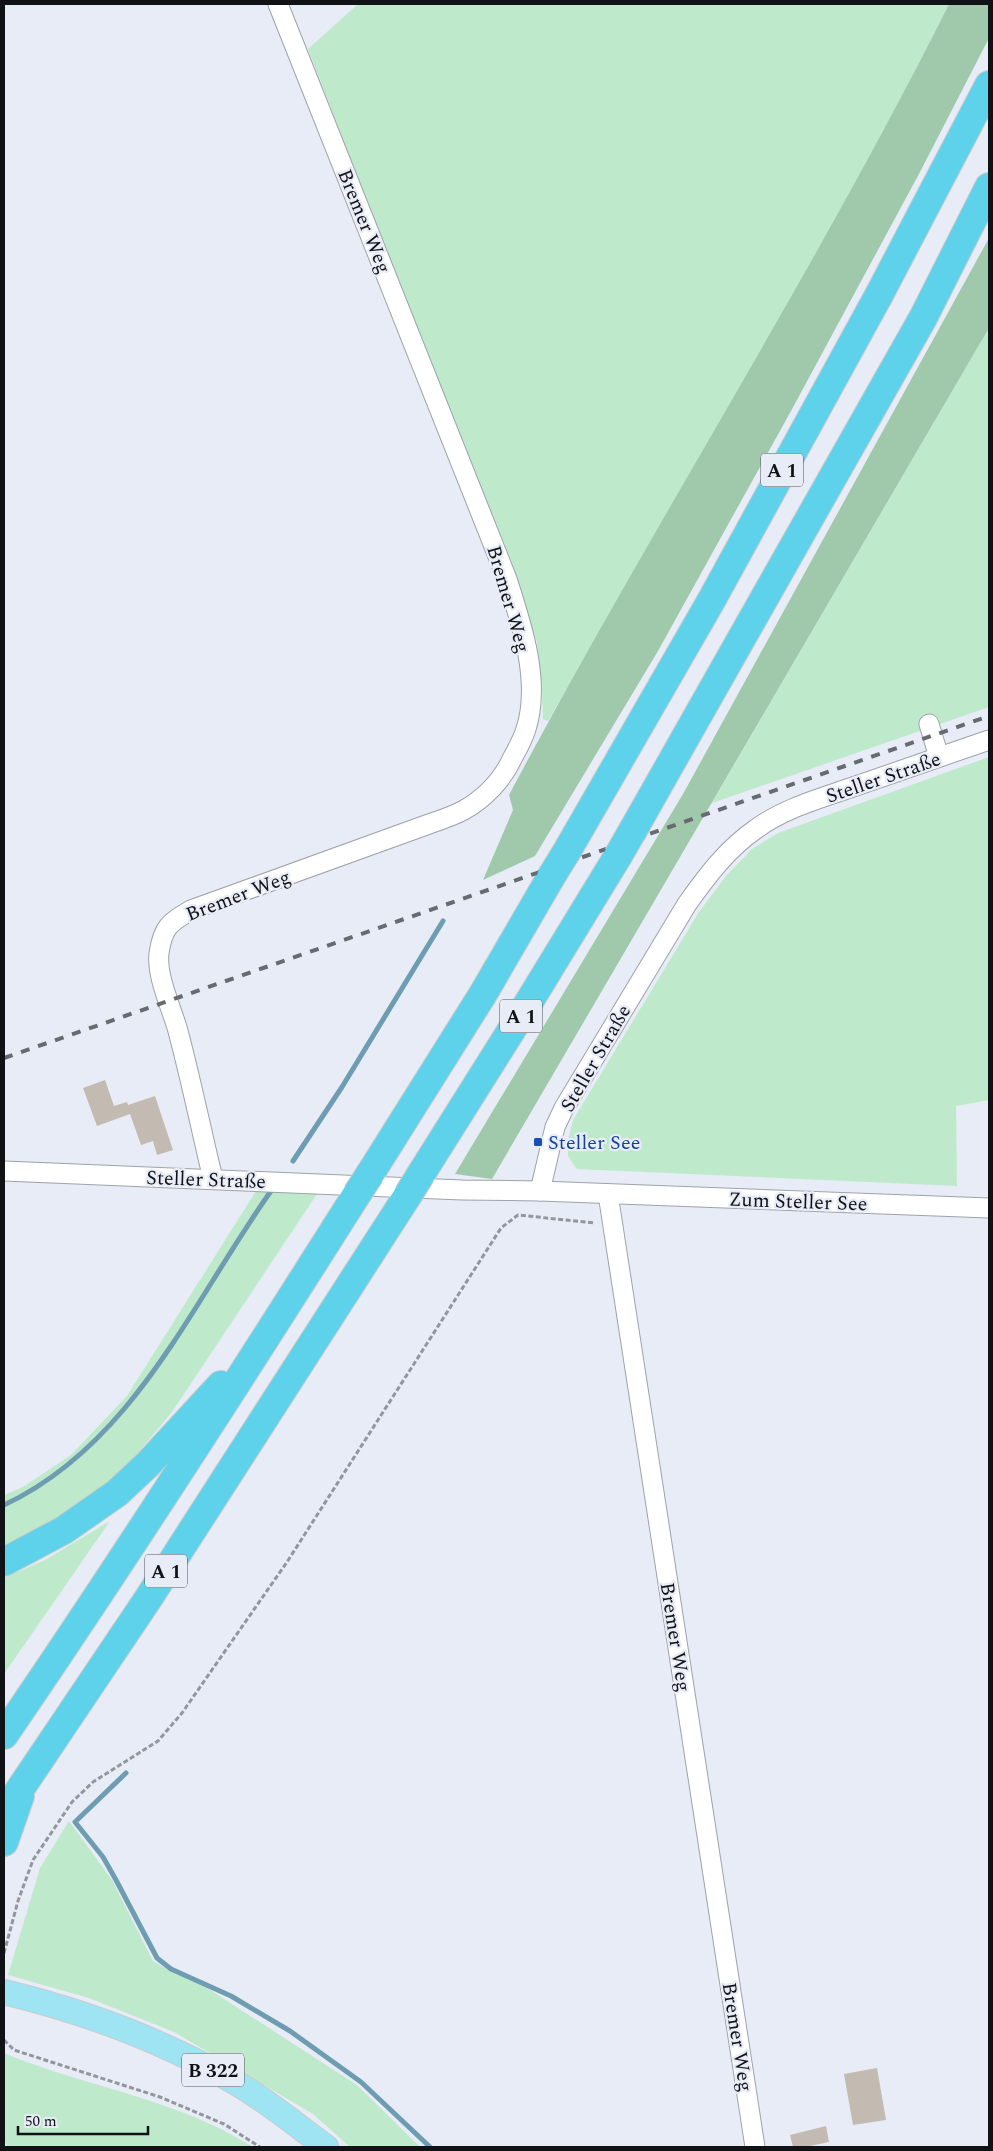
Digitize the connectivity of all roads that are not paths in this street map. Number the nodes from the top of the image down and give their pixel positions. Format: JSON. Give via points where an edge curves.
{"nodes":[{"id":1,"x":278,"y":4,"type":"edge"},
{"id":2,"x":989,"y":85,"type":"edge"},
{"id":3,"x":989,"y":187,"type":"edge"},
{"id":4,"x":929,"y":724,"type":"dead end"},
{"id":5,"x":989,"y":740,"type":"edge"},
{"id":6,"x":939,"y":757,"type":"junction"},
{"id":7,"x":4,"y":1171,"type":"edge"},
{"id":8,"x":213,"y":1179,"type":"junction"},
{"id":9,"x":540,"y":1191,"type":"junction"},
{"id":10,"x":608,"y":1194,"type":"junction"},
{"id":11,"x":989,"y":1208,"type":"edge"},
{"id":12,"x":266,"y":1339,"type":"junction"},
{"id":13,"x":4,"y":1562,"type":"edge"},
{"id":14,"x":4,"y":1735,"type":"edge"},
{"id":15,"x":26,"y":1781,"type":"junction"},
{"id":16,"x":4,"y":1813,"type":"edge"},
{"id":17,"x":4,"y":1842,"type":"edge"},
{"id":18,"x":4,"y":1992,"type":"edge"},
{"id":19,"x":326,"y":2147,"type":"edge"},
{"id":20,"x":754,"y":2147,"type":"edge"}],
"edges":[{"from":1,"to":8,"type":"street","name":"Bremer Weg","via":[[507,580],[525,645],[532,692],[526,729],[508,767],[494,786],[465,809],[191,910],[171,922],[159,956],[162,979],[178,1031]]},
{"from":2,"to":12,"type":"highway","number":"A 1","bridge":true,"via":[[879,295],[711,601],[567,851],[483,994]]},
{"from":3,"to":15,"type":"highway","number":"A 1","bridge":true,"via":[[918,326],[618,856],[414,1185],[148,1599]]},
{"from":4,"to":6,"type":"street"},
{"from":5,"to":6,"type":"street","name":"Steller Straße"},
{"from":6,"to":9,"type":"street","name":"Steller Straße","via":[[782,814],[735,845],[709,872],[564,1108],[555,1127]]},
{"from":7,"to":8,"type":"street","name":"Steller Straße"},
{"from":8,"to":9,"type":"street","name":"Steller Straße"},
{"from":9,"to":10,"type":"street"},
{"from":10,"to":11,"type":"street","name":"Zum Steller See"},
{"from":10,"to":20,"type":"street","name":"Bremer Weg"},
{"from":12,"to":13,"type":"highway","via":[[117,1493],[64,1530]]},
{"from":12,"to":14,"type":"highway","number":"A 1"},
{"from":15,"to":16,"type":"highway","number":"A 1"},
{"from":15,"to":17,"type":"highway"},
{"from":18,"to":19,"type":"main road","number":"B 322","via":[[88,2016],[175,2051],[213,2070],[273,2108]]}]}
